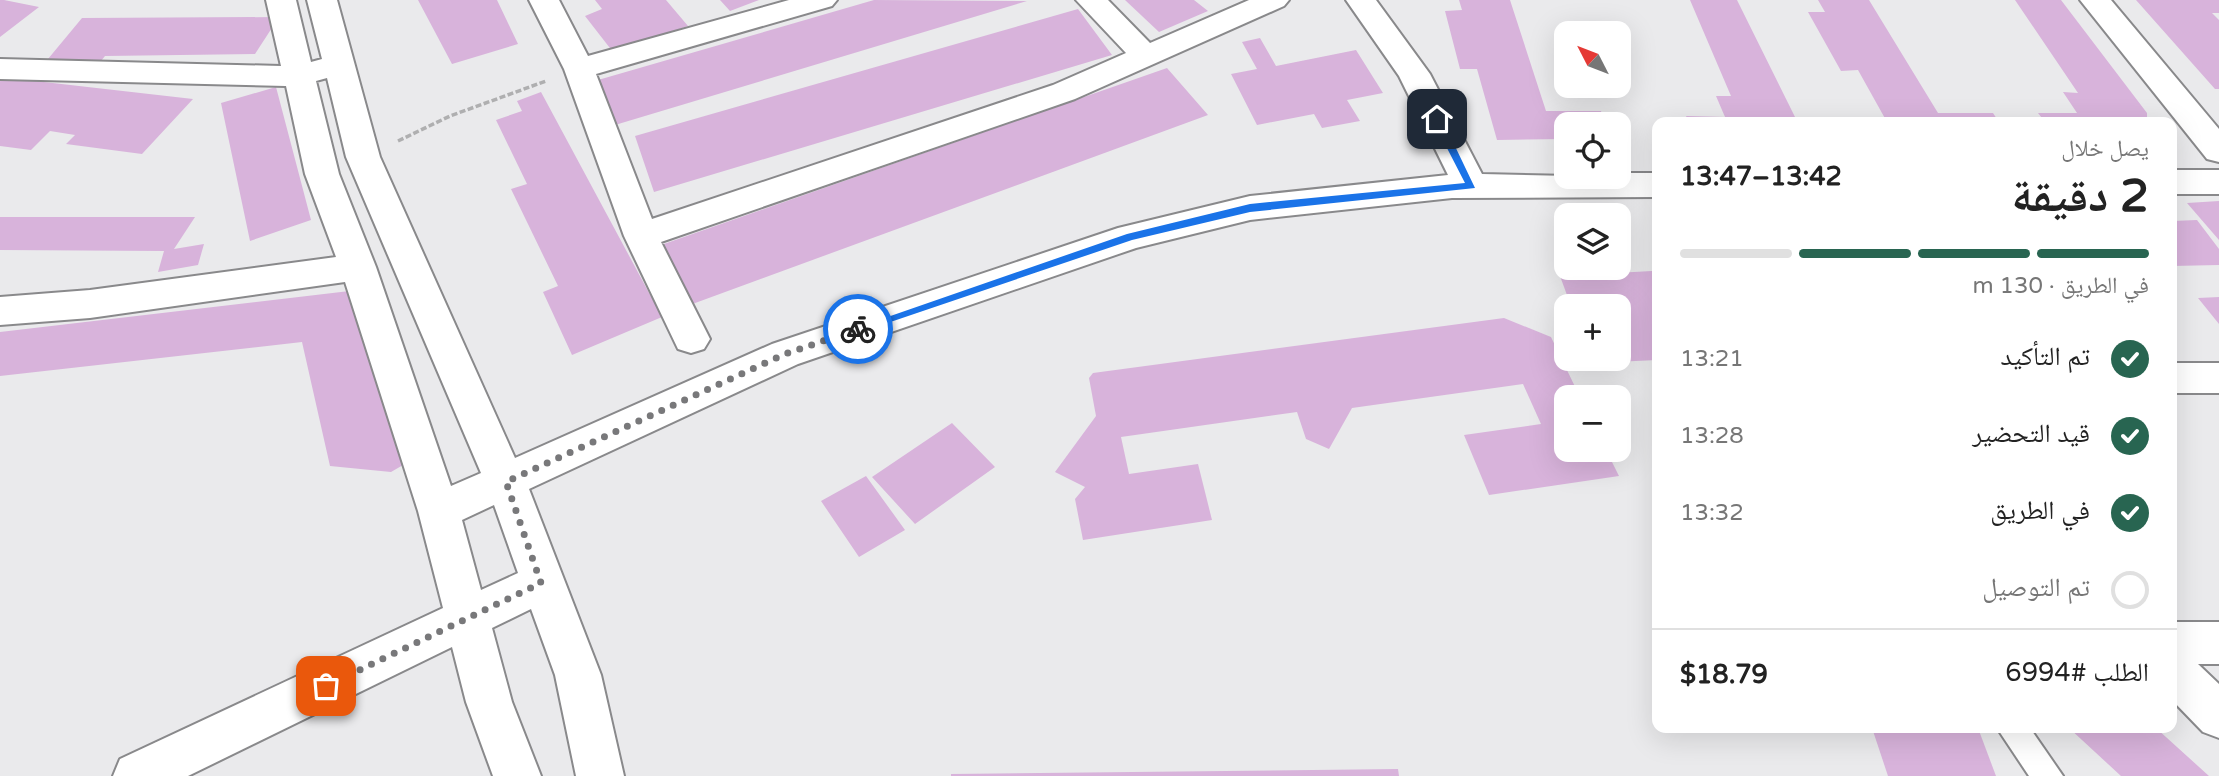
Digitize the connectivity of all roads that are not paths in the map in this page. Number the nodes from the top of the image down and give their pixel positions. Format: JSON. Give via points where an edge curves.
{"nodes":[{"id":1,"x":281,"y":0,"type":"edge"},
{"id":2,"x":322,"y":0,"type":"edge"},
{"id":3,"x":544,"y":0,"type":"edge"},
{"id":4,"x":1091,"y":0,"type":"edge"},
{"id":5,"x":1274,"y":0,"type":"edge"},
{"id":6,"x":1361,"y":0,"type":"edge"},
{"id":7,"x":2095,"y":0,"type":"edge"},
{"id":8,"x":813,"y":1,"type":"edge"},
{"id":9,"x":1147,"y":57,"type":"junction"},
{"id":10,"x":339,"y":65,"type":"junction"},
{"id":11,"x":0,"y":69,"type":"edge"},
{"id":12,"x":579,"y":69,"type":"junction"},
{"id":13,"x":299,"y":76,"type":"junction"},
{"id":14,"x":2219,"y":151,"type":"edge"},
{"id":15,"x":2177,"y":182,"type":"edge"},
{"id":16,"x":2219,"y":182,"type":"edge"},
{"id":17,"x":1652,"y":185,"type":"edge"},
{"id":18,"x":1471,"y":186,"type":"junction"},
{"id":19,"x":640,"y":236,"type":"junction"},
{"id":20,"x":358,"y":267,"type":"junction"},
{"id":21,"x":0,"y":311,"type":"edge"},
{"id":22,"x":691,"y":339,"type":"dead end"},
{"id":23,"x":2177,"y":378,"type":"edge"},
{"id":24,"x":2219,"y":378,"type":"edge"},
{"id":25,"x":506,"y":482,"type":"junction"},
{"id":26,"x":439,"y":511,"type":"junction"},
{"id":27,"x":541,"y":583,"type":"junction"},
{"id":28,"x":467,"y":618,"type":"junction"},
{"id":29,"x":2177,"y":643,"type":"edge"},
{"id":30,"x":2219,"y":643,"type":"edge"},
{"id":31,"x":2177,"y":674,"type":"edge"},
{"id":32,"x":2219,"y":716,"type":"edge"},
{"id":33,"x":2016,"y":733,"type":"edge"},
{"id":34,"x":137,"y":776,"type":"edge"},
{"id":35,"x":517,"y":776,"type":"edge"},
{"id":36,"x":600,"y":776,"type":"edge"},
{"id":37,"x":2048,"y":776,"type":"edge"}],
"edges":[{"from":1,"to":13,"type":"street"},
{"from":2,"to":10,"type":"street"},
{"from":3,"to":12,"type":"street"},
{"from":4,"to":9,"type":"street"},
{"from":5,"to":9,"type":"street"},
{"from":6,"to":18,"type":"street","via":[[1414,74]]},
{"from":7,"to":14,"type":"street"},
{"from":8,"to":12,"type":"street"},
{"from":9,"to":19,"type":"street","via":[[1064,92]]},
{"from":10,"to":13,"type":"street"},
{"from":10,"to":25,"type":"street","via":[[363,158]]},
{"from":11,"to":13,"type":"street"},
{"from":12,"to":19,"type":"street"},
{"from":13,"to":20,"type":"street","via":[[323,174]]},
{"from":15,"to":16,"type":"street"},
{"from":17,"to":18,"type":"street"},
{"from":18,"to":25,"type":"street","via":[[1250,208],[1130,237],[785,354]]},
{"from":19,"to":22,"type":"street"},
{"from":20,"to":21,"type":"street","via":[[90,304]]},
{"from":20,"to":26,"type":"street"},
{"from":23,"to":24,"type":"street"},
{"from":25,"to":26,"type":"street"},
{"from":25,"to":27,"type":"street"},
{"from":26,"to":28,"type":"street"},
{"from":27,"to":28,"type":"street"},
{"from":27,"to":36,"type":"street","via":[[578,675]]},
{"from":28,"to":34,"type":"street"},
{"from":28,"to":35,"type":"street","via":[[489,702]]},
{"from":29,"to":30,"type":"street"},
{"from":31,"to":32,"type":"street"},
{"from":33,"to":37,"type":"lane"}]}
